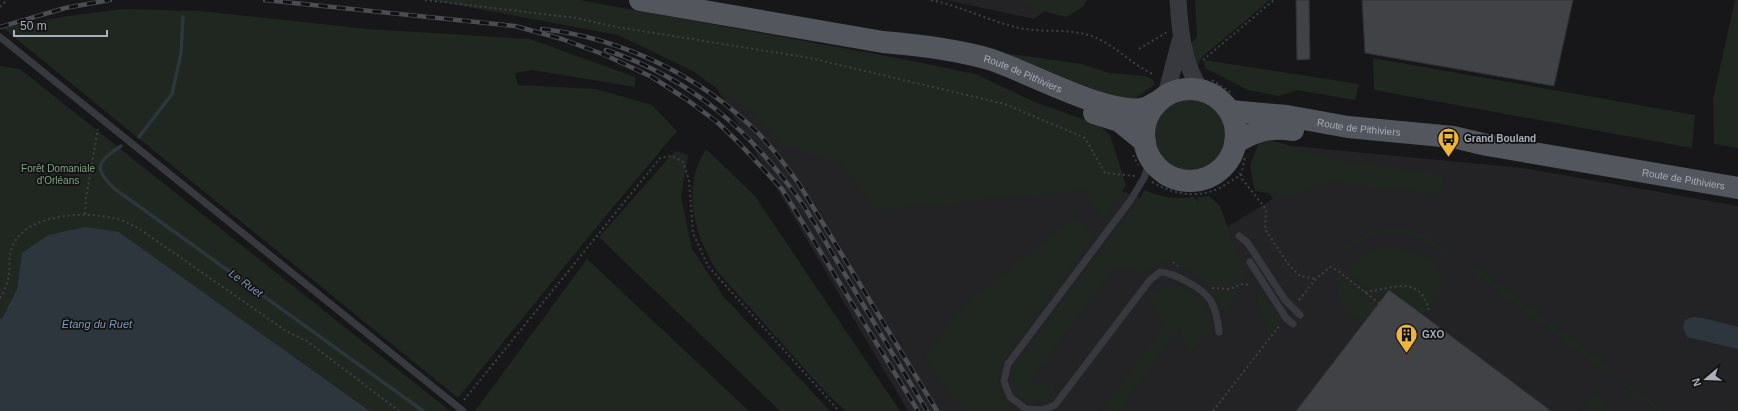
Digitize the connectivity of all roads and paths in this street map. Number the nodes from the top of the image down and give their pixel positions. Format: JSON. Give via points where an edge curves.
{"nodes":[{"id":1,"x":7,"y":0,"type":"edge"},
{"id":2,"x":425,"y":0,"type":"edge"},
{"id":3,"x":640,"y":0,"type":"edge"},
{"id":4,"x":931,"y":0,"type":"edge"},
{"id":5,"x":1178,"y":0,"type":"edge"},
{"id":6,"x":1274,"y":0,"type":"edge"},
{"id":7,"x":0,"y":7,"type":"edge"},
{"id":8,"x":1176,"y":35,"type":"junction"},
{"id":9,"x":0,"y":37,"type":"edge"},
{"id":10,"x":883,"y":42,"type":"junction"},
{"id":11,"x":1139,"y":49,"type":"dead end"},
{"id":12,"x":1201,"y":67,"type":"dead end"},
{"id":13,"x":1153,"y":74,"type":"dead end"},
{"id":14,"x":1200,"y":90,"type":"junction"},
{"id":15,"x":1162,"y":98,"type":"junction"},
{"id":16,"x":1230,"y":112,"type":"junction"},
{"id":17,"x":100,"y":119,"type":"junction"},
{"id":18,"x":1236,"y":143,"type":"junction"},
{"id":19,"x":1487,"y":145,"type":"junction"},
{"id":20,"x":1147,"y":159,"type":"junction"},
{"id":21,"x":1241,"y":174,"type":"dead end"},
{"id":22,"x":1738,"y":188,"type":"edge"},
{"id":23,"x":85,"y":214,"type":"junction"},
{"id":24,"x":1239,"y":236,"type":"dead end"},
{"id":25,"x":1173,"y":262,"type":"dead end"},
{"id":26,"x":1250,"y":262,"type":"dead end"},
{"id":27,"x":1179,"y":266,"type":"dead end"},
{"id":28,"x":1316,"y":279,"type":"dead end"},
{"id":29,"x":1248,"y":285,"type":"dead end"},
{"id":30,"x":1208,"y":288,"type":"dead end"},
{"id":31,"x":1364,"y":292,"type":"dead end"},
{"id":32,"x":0,"y":298,"type":"edge"},
{"id":33,"x":1429,"y":311,"type":"dead end"},
{"id":34,"x":1300,"y":315,"type":"dead end"},
{"id":35,"x":1293,"y":324,"type":"dead end"},
{"id":36,"x":1220,"y":332,"type":"dead end"},
{"id":37,"x":461,"y":409,"type":"edge"},
{"id":38,"x":399,"y":411,"type":"edge"},
{"id":39,"x":839,"y":411,"type":"edge"}],
"edges":[{"from":1,"to":7,"type":"path"},
{"from":2,"to":20,"type":"path","via":[[577,18],[611,26],[810,58],[1005,104],[1085,138],[1105,173]]},
{"from":3,"to":10,"type":"main road","name":"Route de Pithiviers"},
{"from":4,"to":13,"type":"path","via":[[1016,28],[1070,31],[1094,37]]},
{"from":5,"to":8,"type":"street"},
{"from":6,"to":12,"type":"path","via":[[1202,60]]},
{"from":8,"to":11,"type":"path"},
{"from":8,"to":14,"type":"street"},
{"from":8,"to":15,"type":"street"},
{"from":9,"to":17,"type":"lane"},
{"from":10,"to":15,"type":"main road","name":"Route de Pithiviers","via":[[920,45],[990,60],[1066,91],[1122,108],[1145,108]]},
{"from":10,"to":20,"type":"main road","name":"Route de Pithiviers","via":[[984,71],[1061,103],[1119,121]]},
{"from":14,"to":15,"type":"main road","via":[[1182,89]]},
{"from":14,"to":16,"type":"main road","via":[[1217,97]]},
{"from":15,"to":20,"type":"main road","via":[[1147,120],[1144,131]]},
{"from":16,"to":18,"type":"main road","via":[[1236,132]]},
{"from":16,"to":19,"type":"main road","name":"Route de Pithiviers","via":[[1287,116],[1348,127],[1453,137]]},
{"from":17,"to":23,"type":"path"},
{"from":17,"to":37,"type":"lane"},
{"from":18,"to":19,"type":"main road","name":"Route de Pithiviers","via":[[1251,133],[1271,128],[1373,142]]},
{"from":18,"to":20,"type":"main road","via":[[1223,167],[1206,178],[1196,180],[1170,176]]},
{"from":19,"to":22,"type":"main road","name":"Route de Pithiviers"},
{"from":20,"to":36,"type":"lane","via":[[1130,201],[1008,364],[1004,381],[1010,397],[1026,409],[1043,410],[1055,405],[1150,280],[1160,272],[1170,272],[1183,278],[1210,300]]},
{"from":21,"to":28,"type":"path","via":[[1242,179],[1266,209],[1265,229],[1288,264],[1300,276]]},
{"from":23,"to":32,"type":"path","via":[[38,222],[18,235],[12,246],[9,275]]},
{"from":23,"to":38,"type":"path","via":[[112,217],[142,230],[286,331],[307,341]]},
{"from":24,"to":34,"type":"lane","via":[[1247,242],[1285,300]]},
{"from":25,"to":27,"type":"path"},
{"from":26,"to":35,"type":"lane","via":[[1286,318]]},
{"from":29,"to":30,"type":"path","via":[[1242,284],[1230,289]]},
{"from":31,"to":33,"type":"path","via":[[1391,286],[1406,286],[1420,292],[1426,298]]},
{"from":37,"to":39,"type":"path","via":[[660,158],[672,156],[683,162],[687,174],[693,233],[708,266]]}]}
